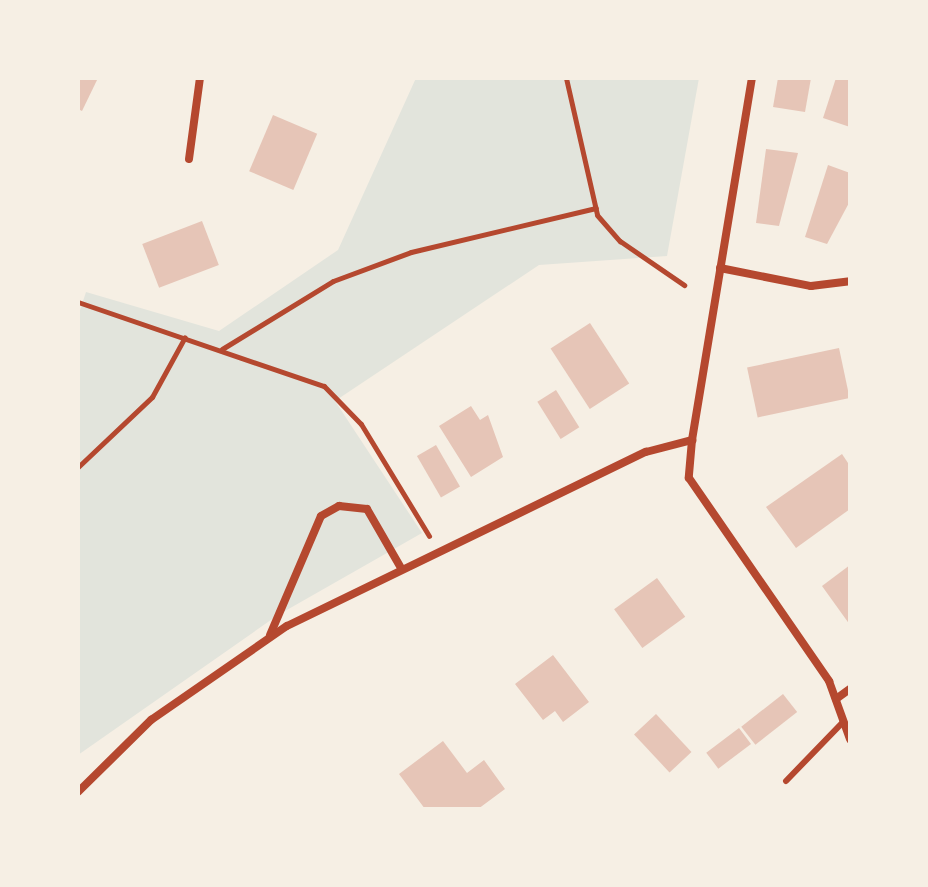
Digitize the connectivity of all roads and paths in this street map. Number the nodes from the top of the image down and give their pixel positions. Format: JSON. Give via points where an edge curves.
{"nodes":[{"id":1,"x":200,"y":78,"type":"edge"},
{"id":2,"x":566,"y":78,"type":"edge"},
{"id":3,"x":752,"y":78,"type":"edge"},
{"id":4,"x":189,"y":159,"type":"dead end"},
{"id":5,"x":596,"y":208,"type":"junction"},
{"id":6,"x":720,"y":268,"type":"junction"},
{"id":7,"x":850,"y":281,"type":"edge"},
{"id":8,"x":684,"y":285,"type":"dead end"},
{"id":9,"x":78,"y":302,"type":"edge"},
{"id":10,"x":185,"y":337,"type":"junction"},
{"id":11,"x":222,"y":349,"type":"junction"},
{"id":12,"x":692,"y":440,"type":"junction"},
{"id":13,"x":78,"y":467,"type":"edge"},
{"id":14,"x":436,"y":552,"type":"junction"},
{"id":15,"x":401,"y":568,"type":"junction"},
{"id":16,"x":270,"y":636,"type":"junction"},
{"id":17,"x":850,"y":689,"type":"edge"},
{"id":18,"x":836,"y":699,"type":"junction"},
{"id":19,"x":844,"y":721,"type":"junction"},
{"id":20,"x":850,"y":739,"type":"edge"},
{"id":21,"x":786,"y":781,"type":"dead end"},
{"id":22,"x":78,"y":792,"type":"edge"}],
"edges":[{"from":1,"to":4,"type":"street"},
{"from":2,"to":5,"type":"path"},
{"from":3,"to":6,"type":"street"},
{"from":5,"to":8,"type":"path","via":[[620,241]]},
{"from":5,"to":11,"type":"path","via":[[411,252],[333,281]]},
{"from":6,"to":7,"type":"street","via":[[811,286]]},
{"from":6,"to":12,"type":"street"},
{"from":9,"to":10,"type":"path"},
{"from":10,"to":11,"type":"path"},
{"from":10,"to":13,"type":"path","via":[[152,397]]},
{"from":11,"to":14,"type":"path","via":[[310,377],[345,403]]},
{"from":12,"to":14,"type":"street","via":[[646,452]]},
{"from":12,"to":18,"type":"street","via":[[689,478]]},
{"from":14,"to":15,"type":"street"},
{"from":15,"to":16,"type":"street"},
{"from":15,"to":16,"type":"street","via":[[367,509],[339,506],[321,516]]},
{"from":16,"to":22,"type":"street","via":[[151,720]]},
{"from":17,"to":18,"type":"street"},
{"from":18,"to":19,"type":"street"},
{"from":19,"to":20,"type":"street"},
{"from":19,"to":21,"type":"lane"}]}
